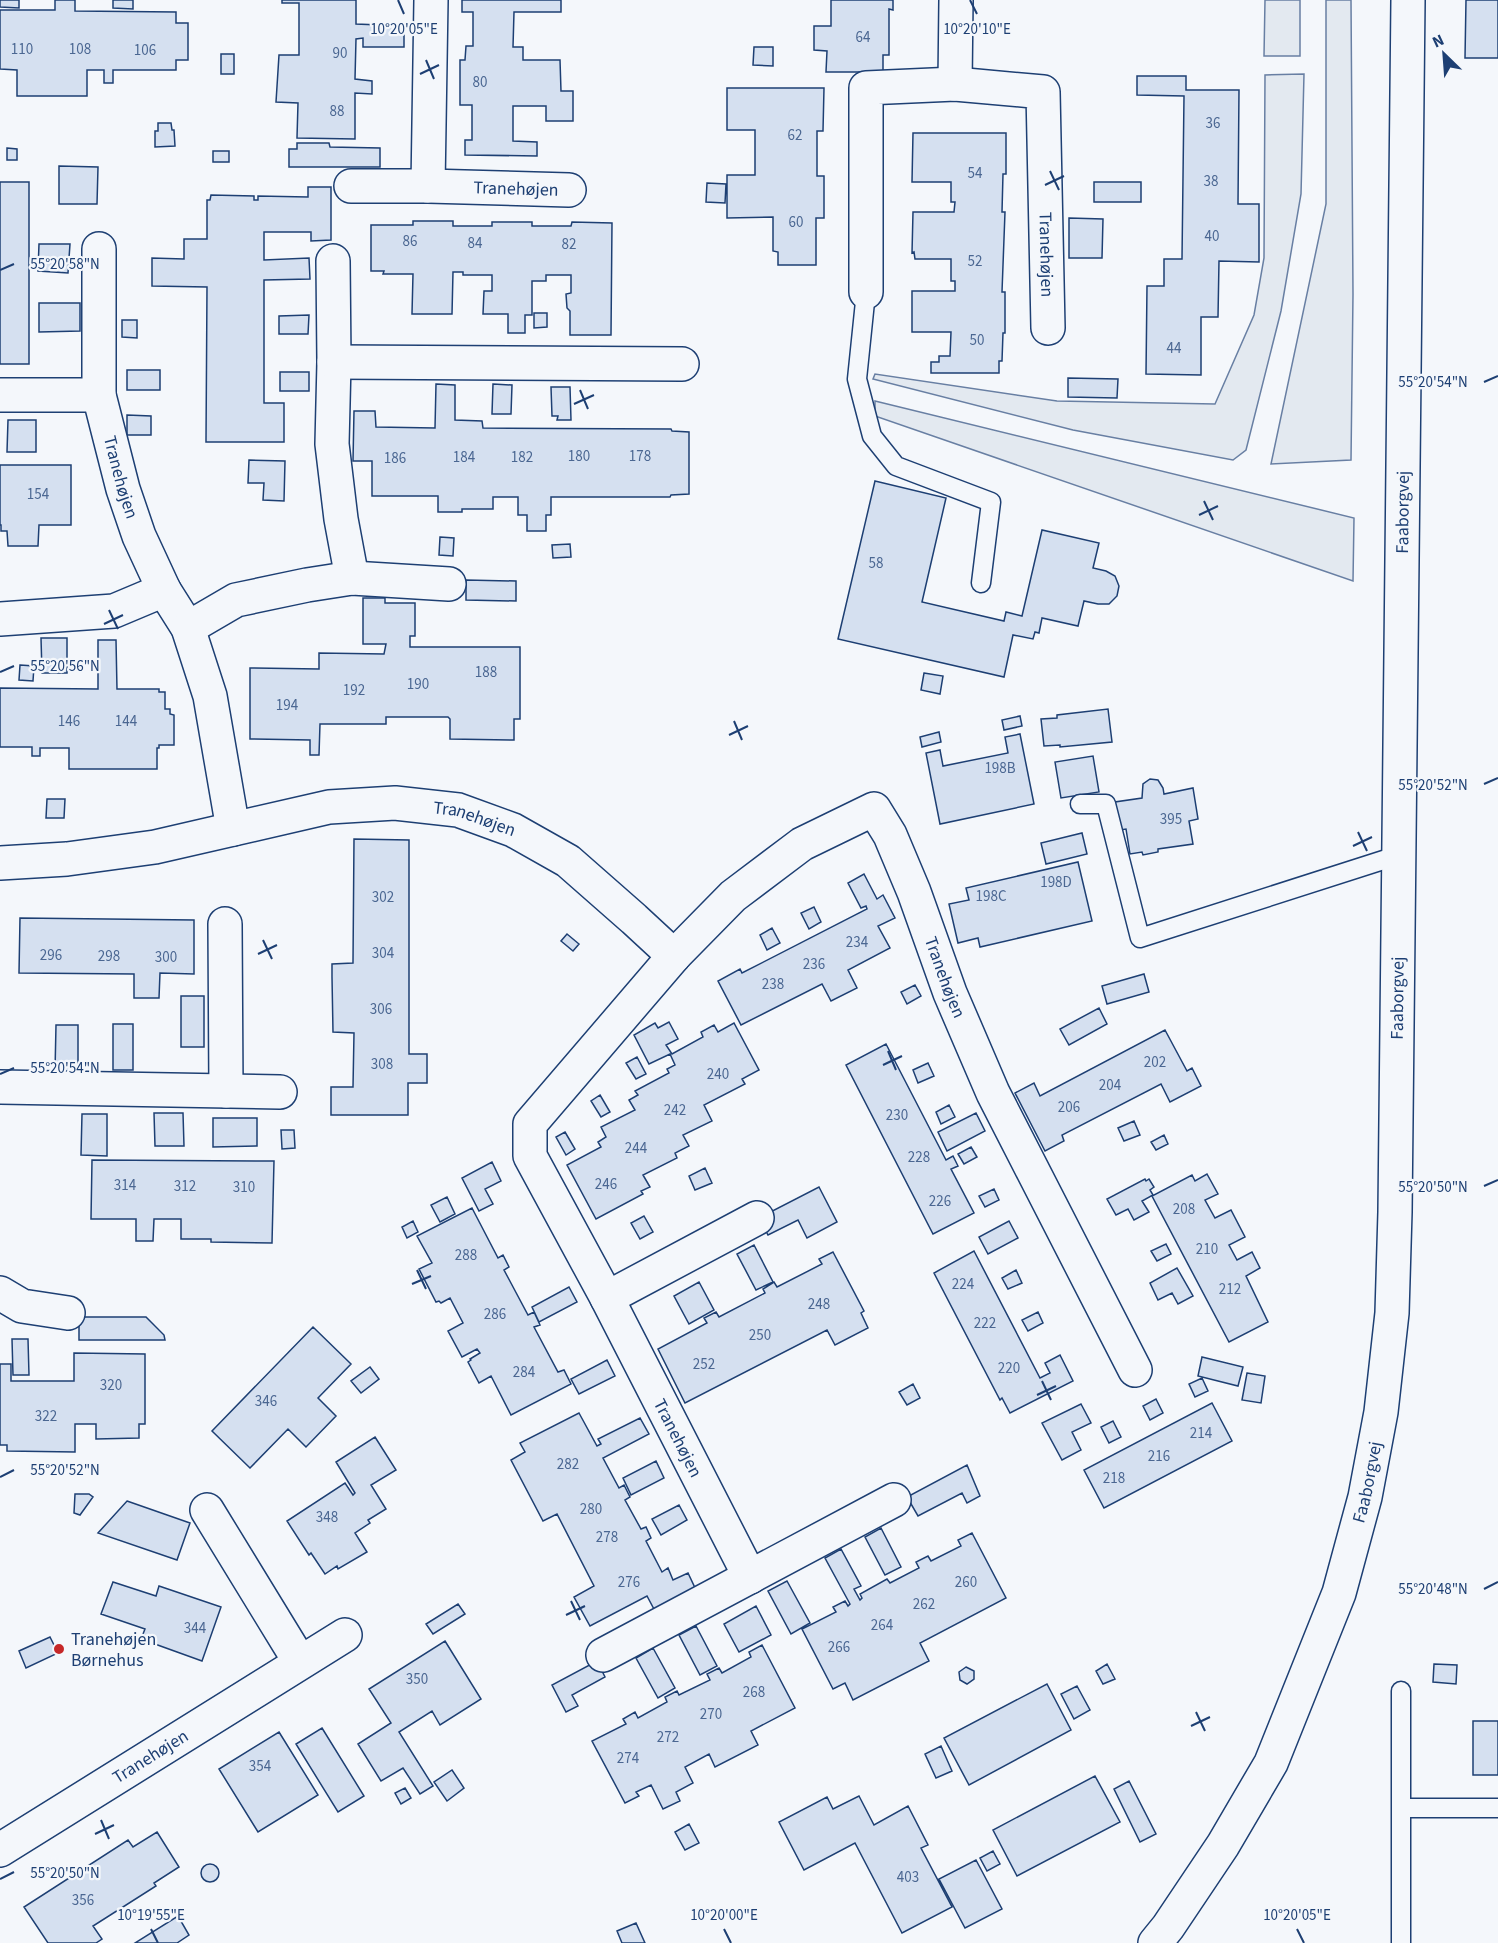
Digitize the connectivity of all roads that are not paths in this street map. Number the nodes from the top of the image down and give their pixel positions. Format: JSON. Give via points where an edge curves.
{"nodes":[{"id":1,"x":431,"y":0,"type":"edge"},
{"id":2,"x":956,"y":0,"type":"edge"},
{"id":3,"x":1408,"y":0,"type":"edge"},
{"id":4,"x":955,"y":84,"type":"junction"},
{"id":5,"x":351,"y":186,"type":"dead end"},
{"id":6,"x":428,"y":186,"type":"junction"},
{"id":7,"x":569,"y":190,"type":"dead end"},
{"id":8,"x":99,"y":249,"type":"dead end"},
{"id":9,"x":333,"y":261,"type":"dead end"},
{"id":10,"x":866,"y":292,"type":"joint"},
{"id":11,"x":1048,"y":327,"type":"dead end"},
{"id":12,"x":334,"y":362,"type":"junction"},
{"id":13,"x":682,"y":364,"type":"dead end"},
{"id":14,"x":0,"y":395,"type":"edge"},
{"id":15,"x":99,"y":395,"type":"junction"},
{"id":16,"x":352,"y":578,"type":"junction"},
{"id":17,"x":981,"y":583,"type":"dead end"},
{"id":18,"x":449,"y":584,"type":"dead end"},
{"id":19,"x":164,"y":590,"type":"junction"},
{"id":20,"x":0,"y":620,"type":"edge"},
{"id":21,"x":188,"y":628,"type":"junction"},
{"id":22,"x":1080,"y":804,"type":"dead end"},
{"id":23,"x":233,"y":829,"type":"junction"},
{"id":24,"x":1399,"y":855,"type":"junction"},
{"id":25,"x":0,"y":863,"type":"edge"},
{"id":26,"x":225,"y":924,"type":"dead end"},
{"id":27,"x":674,"y":956,"type":"junction"},
{"id":28,"x":0,"y":1087,"type":"edge"},
{"id":29,"x":226,"y":1091,"type":"junction"},
{"id":30,"x":280,"y":1092,"type":"dead end"},
{"id":31,"x":757,"y":1218,"type":"dead end"},
{"id":32,"x":0,"y":1293,"type":"edge"},
{"id":33,"x":607,"y":1299,"type":"junction"},
{"id":34,"x":68,"y":1313,"type":"dead end"},
{"id":35,"x":1135,"y":1370,"type":"dead end"},
{"id":36,"x":894,"y":1500,"type":"dead end"},
{"id":37,"x":207,"y":1510,"type":"dead end"},
{"id":38,"x":750,"y":1577,"type":"junction"},
{"id":39,"x":345,"y":1635,"type":"dead end"},
{"id":40,"x":603,"y":1655,"type":"dead end"},
{"id":41,"x":300,"y":1662,"type":"junction"},
{"id":42,"x":1401,"y":1691,"type":"dead end"},
{"id":43,"x":1401,"y":1808,"type":"junction"},
{"id":44,"x":1498,"y":1808,"type":"edge"},
{"id":45,"x":0,"y":1850,"type":"edge"},
{"id":46,"x":1155,"y":1943,"type":"edge"},
{"id":47,"x":1401,"y":1943,"type":"edge"}],
"edges":[{"from":1,"to":6,"type":"street"},
{"from":2,"to":4,"type":"street"},
{"from":3,"to":24,"type":"street","name":"Faaborgvej"},
{"from":4,"to":10,"type":"street","name":"Tranehøjen","via":[[866,88]]},
{"from":4,"to":11,"type":"street","name":"Tranehøjen","via":[[1043,92]]},
{"from":5,"to":6,"type":"street","name":"Tranehøjen"},
{"from":6,"to":7,"type":"street","name":"Tranehøjen"},
{"from":8,"to":15,"type":"street","name":"Tranehøjen"},
{"from":9,"to":12,"type":"street"},
{"from":10,"to":17,"type":"lane","via":[[857,379],[872,436],[896,466],[991,502]]},
{"from":12,"to":13,"type":"street"},
{"from":12,"to":16,"type":"street","via":[[332,444]]},
{"from":14,"to":15,"type":"street"},
{"from":15,"to":19,"type":"street","name":"Tranehøjen","via":[[123,489]]},
{"from":16,"to":18,"type":"street"},
{"from":16,"to":21,"type":"street","via":[[236,600]]},
{"from":19,"to":20,"type":"street","via":[[114,611]]},
{"from":19,"to":21,"type":"street","name":"Tranehøjen"},
{"from":21,"to":23,"type":"street","name":"Tranehøjen","via":[[210,696]]},
{"from":22,"to":24,"type":"lane","via":[[1106,804],[1140,938]]},
{"from":23,"to":25,"type":"street","name":"Tranehøjen","via":[[155,847]]},
{"from":23,"to":27,"type":"street","name":"Tranehøjen","via":[[329,807],[395,803],[458,810],[513,830],[568,861]]},
{"from":24,"to":46,"type":"street","name":"Faaborgvej","via":[[1392,1313],[1381,1412],[1365,1497],[1339,1593],[1271,1763],[1223,1845]]},
{"from":26,"to":29,"type":"street"},
{"from":27,"to":33,"type":"street","name":"Tranehøjen","via":[[530,1124],[530,1156]]},
{"from":27,"to":35,"type":"street","name":"Tranehøjen","via":[[733,896],[802,844],[874,809],[914,892],[950,993],[993,1093]]},
{"from":28,"to":29,"type":"street"},
{"from":29,"to":30,"type":"street"},
{"from":31,"to":33,"type":"street"},
{"from":32,"to":34,"type":"street","via":[[22,1306]]},
{"from":33,"to":38,"type":"street","name":"Tranehøjen"},
{"from":36,"to":38,"type":"street"},
{"from":37,"to":41,"type":"street"},
{"from":38,"to":40,"type":"street"},
{"from":39,"to":41,"type":"street","name":"Tranehøjen"},
{"from":41,"to":45,"type":"street","name":"Tranehøjen"},
{"from":42,"to":43,"type":"lane"},
{"from":43,"to":44,"type":"lane"},
{"from":43,"to":47,"type":"lane"}]}
